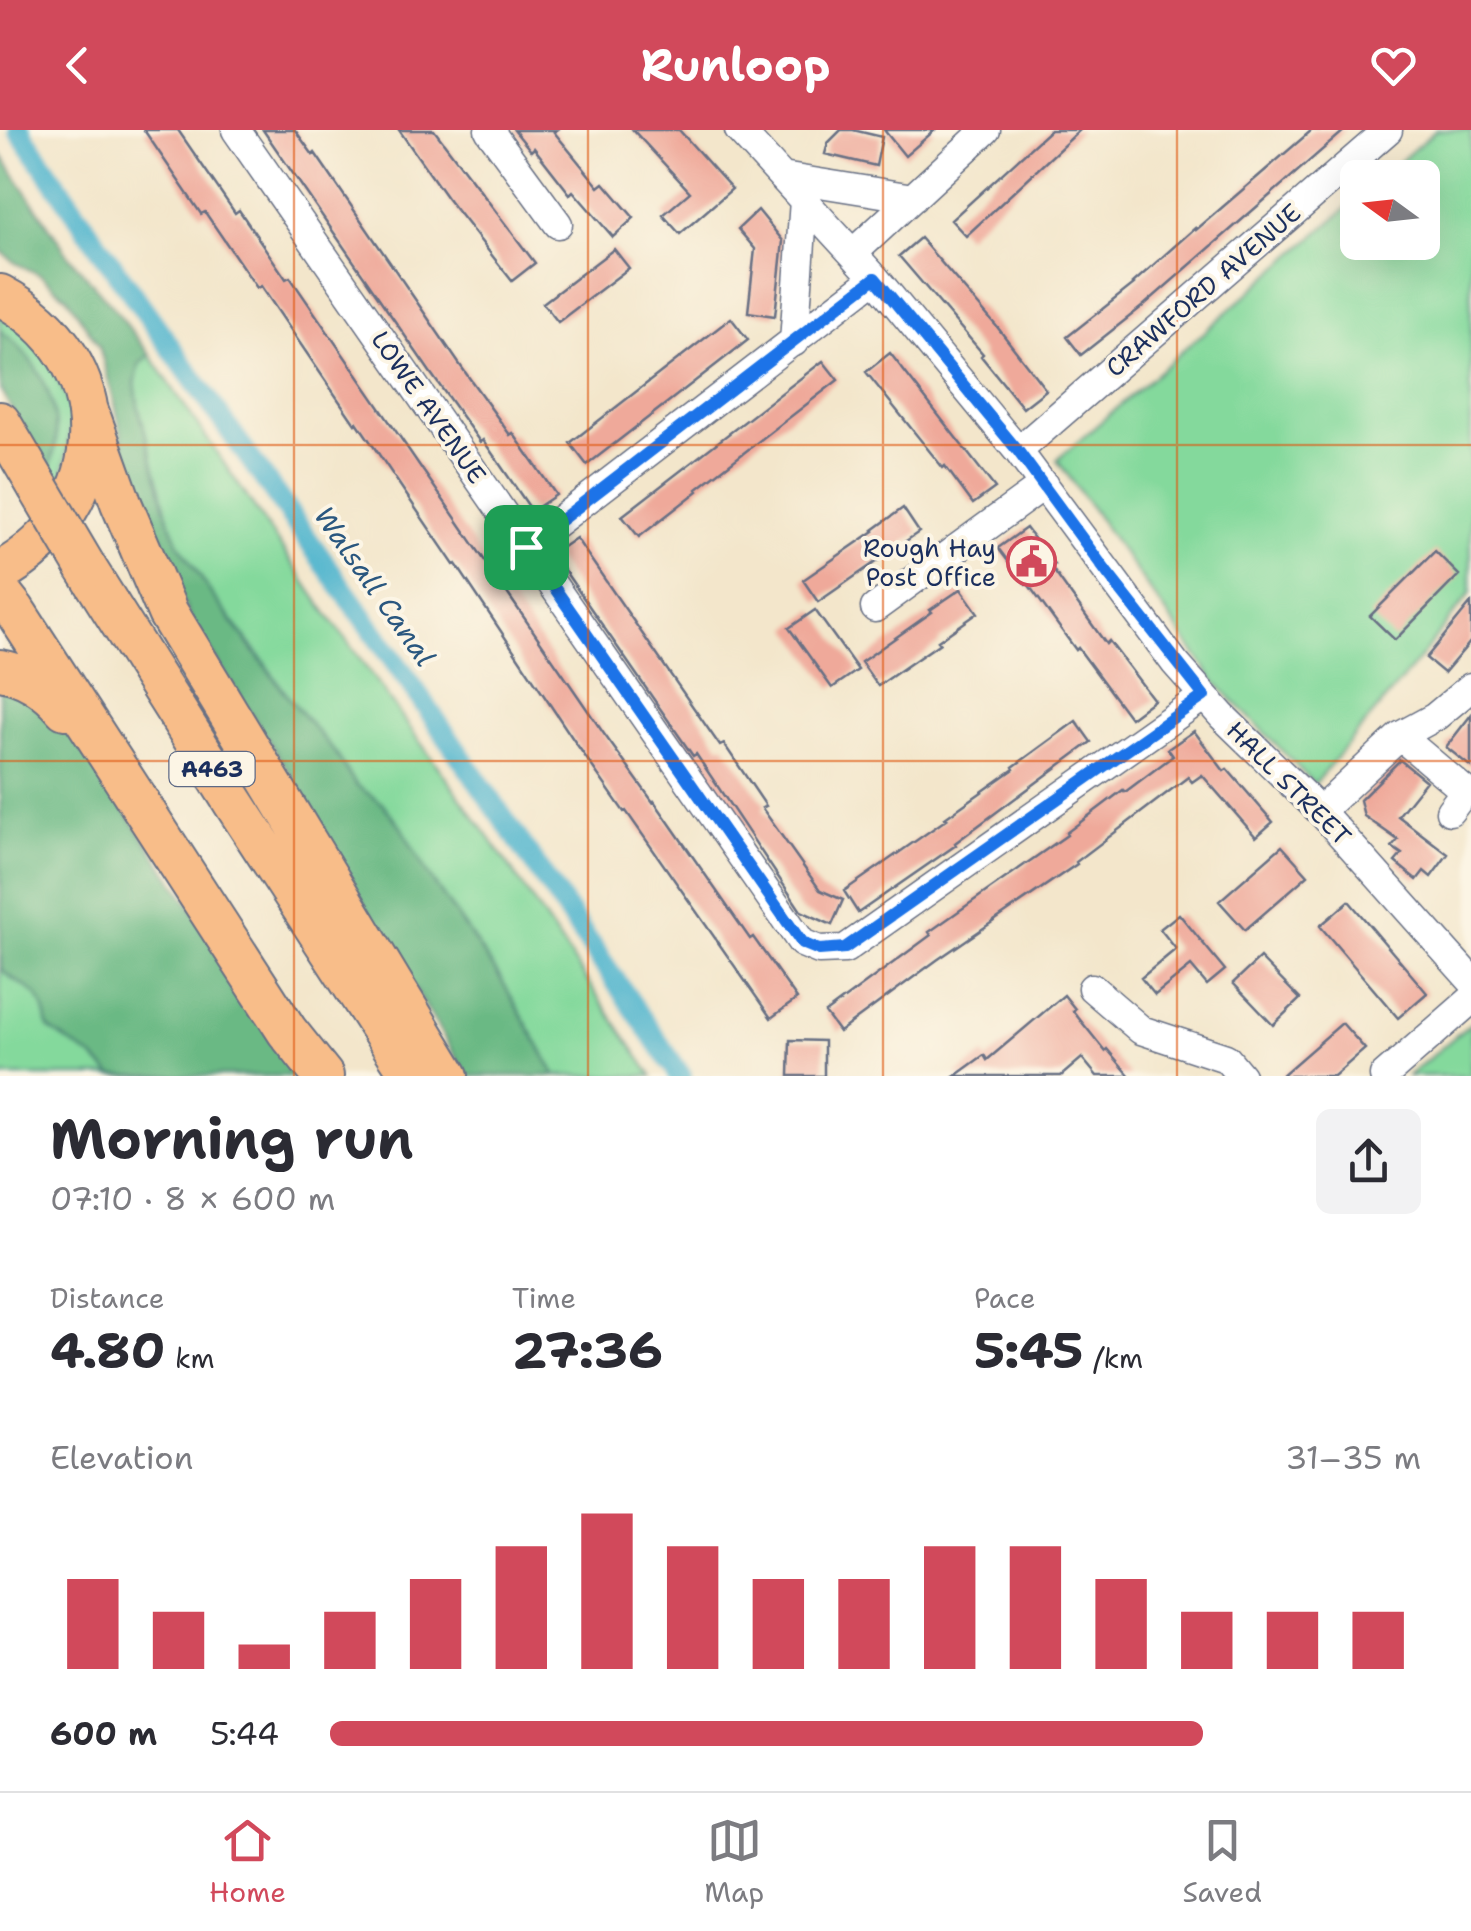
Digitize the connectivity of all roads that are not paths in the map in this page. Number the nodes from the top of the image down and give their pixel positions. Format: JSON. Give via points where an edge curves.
{"nodes":[{"id":1,"x":236,"y":130,"type":"edge"},
{"id":2,"x":489,"y":130,"type":"edge"},
{"id":3,"x":739,"y":130,"type":"edge"},
{"id":4,"x":986,"y":130,"type":"edge"},
{"id":5,"x":1388,"y":130,"type":"edge"},
{"id":6,"x":782,"y":177,"type":"junction"},
{"id":7,"x":914,"y":198,"type":"junction"},
{"id":8,"x":804,"y":200,"type":"junction"},
{"id":9,"x":558,"y":224,"type":"dead end"},
{"id":10,"x":853,"y":254,"type":"junction"},
{"id":11,"x":875,"y":278,"type":"junction"},
{"id":12,"x":6,"y":294,"type":"edge"},
{"id":13,"x":794,"y":342,"type":"junction"},
{"id":14,"x":87,"y":408,"type":"junction"},
{"id":15,"x":0,"y":422,"type":"edge"},
{"id":16,"x":1018,"y":451,"type":"junction"},
{"id":17,"x":1044,"y":485,"type":"junction"},
{"id":18,"x":19,"y":486,"type":"edge"},
{"id":19,"x":526,"y":547,"type":"junction"},
{"id":20,"x":0,"y":572,"type":"edge"},
{"id":21,"x":78,"y":576,"type":"junction"},
{"id":22,"x":0,"y":592,"type":"edge"},
{"id":23,"x":875,"y":608,"type":"dead end"},
{"id":24,"x":0,"y":670,"type":"edge"},
{"id":25,"x":1471,"y":687,"type":"edge"},
{"id":26,"x":1204,"y":696,"type":"junction"},
{"id":27,"x":1400,"y":736,"type":"junction"},
{"id":28,"x":114,"y":765,"type":"junction"},
{"id":29,"x":1320,"y":811,"type":"junction"},
{"id":30,"x":1450,"y":811,"type":"dead end"},
{"id":31,"x":1471,"y":980,"type":"edge"},
{"id":32,"x":1092,"y":988,"type":"dead end"},
{"id":33,"x":1471,"y":1000,"type":"edge"},
{"id":34,"x":323,"y":1076,"type":"edge"},
{"id":35,"x":381,"y":1076,"type":"edge"},
{"id":36,"x":412,"y":1076,"type":"edge"},
{"id":37,"x":448,"y":1076,"type":"edge"},
{"id":38,"x":1242,"y":1076,"type":"edge"},
{"id":39,"x":1384,"y":1076,"type":"edge"}],
"edges":[{"from":1,"to":19,"type":"street","name":"LOWE AVENUE"},
{"from":2,"to":9,"type":"street"},
{"from":3,"to":6,"type":"street","name":"HALL STREET"},
{"from":4,"to":7,"type":"street"},
{"from":5,"to":16,"type":"street","name":"CRAWFORD AVENUE"},
{"from":6,"to":7,"type":"street"},
{"from":6,"to":8,"type":"street","name":"HALL STREET"},
{"from":7,"to":10,"type":"street"},
{"from":8,"to":10,"type":"street","name":"HALL STREET"},
{"from":8,"to":13,"type":"street"},
{"from":10,"to":11,"type":"street","name":"HALL STREET"},
{"from":11,"to":13,"type":"street"},
{"from":11,"to":16,"type":"street","name":"HALL STREET"},
{"from":12,"to":14,"type":"highway","via":[[63,347]]},
{"from":13,"to":19,"type":"street"},
{"from":14,"to":20,"type":"highway","via":[[88,457],[72,503],[42,543]]},
{"from":14,"to":37,"type":"highway","via":[[168,613]]},
{"from":15,"to":18,"type":"highway","number":"A463"},
{"from":16,"to":17,"type":"street","name":"HALL STREET"},
{"from":17,"to":23,"type":"street"},
{"from":17,"to":26,"type":"street","name":"HALL STREET"},
{"from":18,"to":21,"type":"highway","number":"A463"},
{"from":19,"to":26,"type":"street","name":"LOWE AVENUE","via":[[802,943],[819,950],[845,948]]},
{"from":21,"to":35,"type":"highway","number":"A463","via":[[214,820]]},
{"from":21,"to":36,"type":"highway","number":"A463"},
{"from":22,"to":28,"type":"highway"},
{"from":24,"to":28,"type":"highway","via":[[54,696]]},
{"from":25,"to":27,"type":"street"},
{"from":26,"to":29,"type":"street","name":"HALL STREET"},
{"from":27,"to":29,"type":"street"},
{"from":27,"to":30,"type":"street","via":[[1465,791]]},
{"from":28,"to":34,"type":"highway"},
{"from":29,"to":31,"type":"street","name":"HALL STREET"},
{"from":32,"to":38,"type":"street","via":[[1141,1030],[1226,1058]]},
{"from":33,"to":39,"type":"street"}]}
